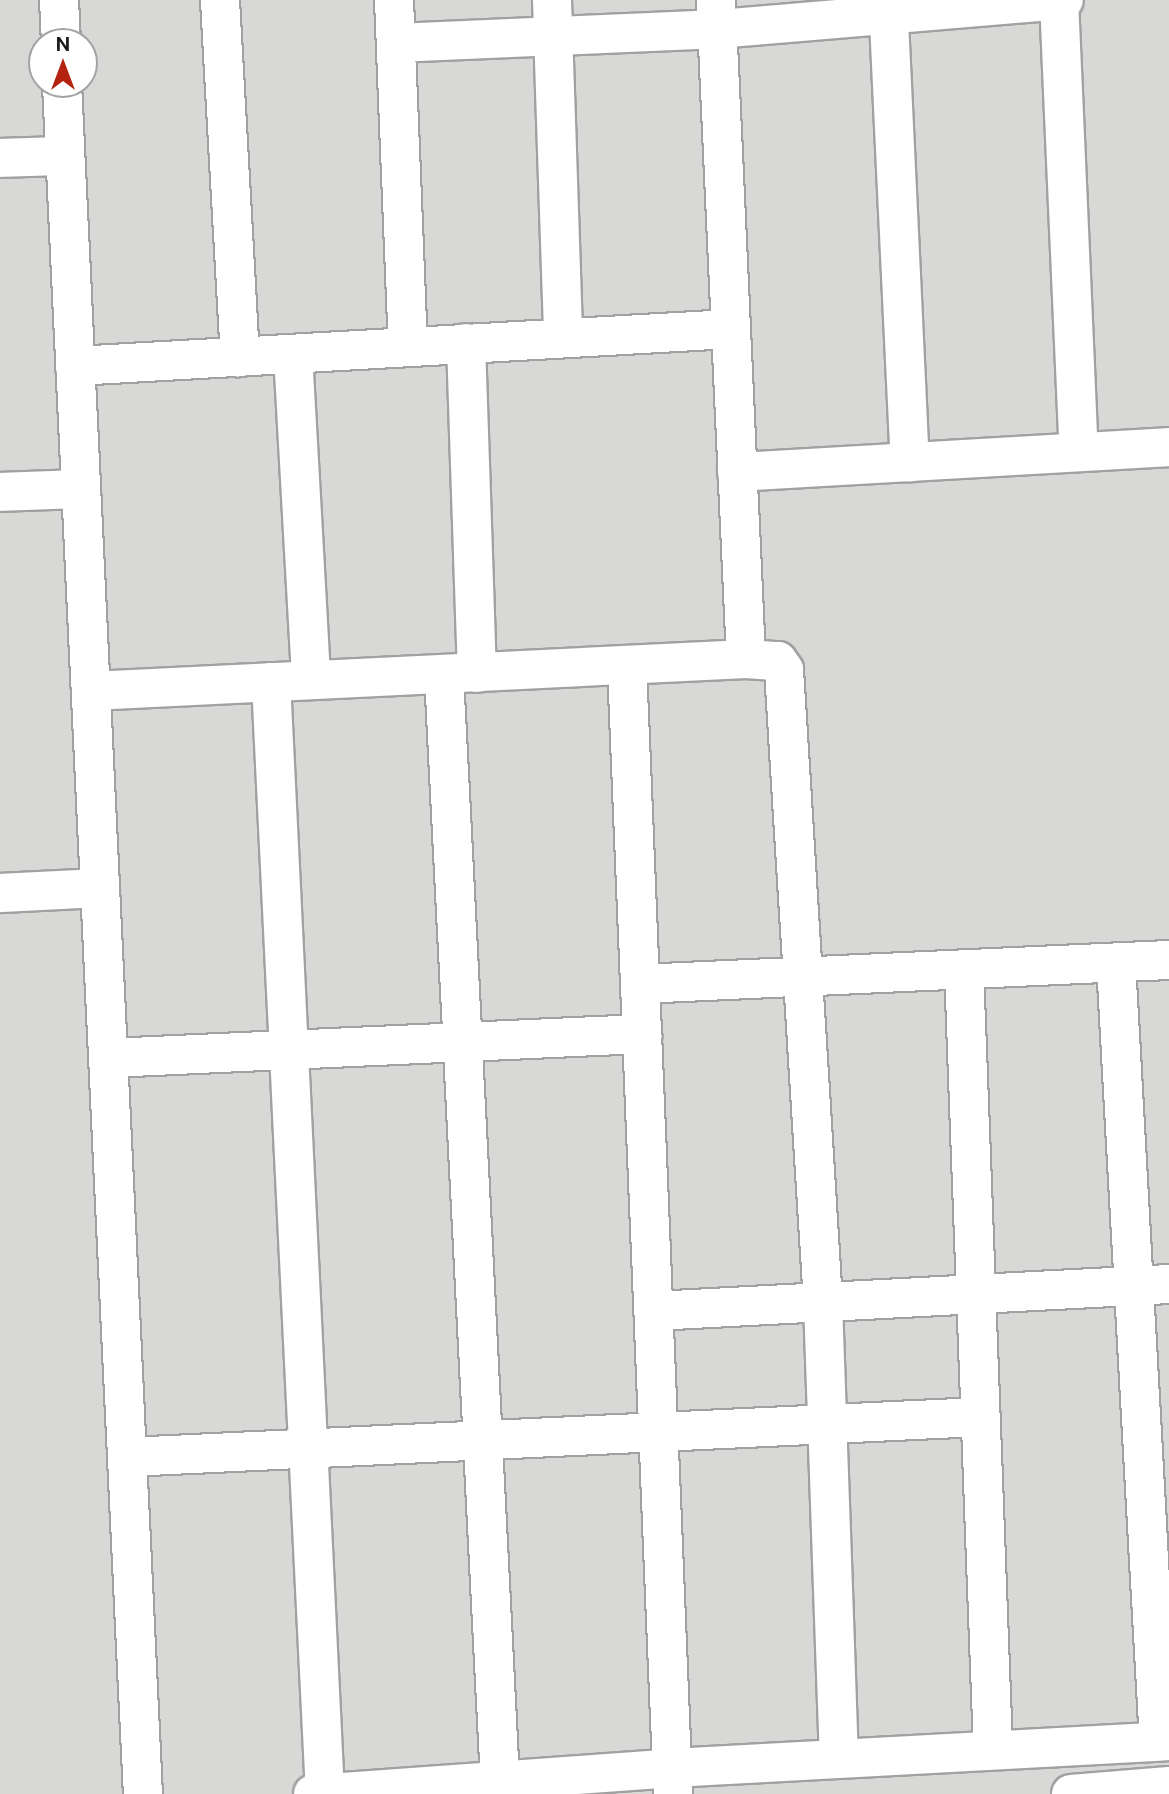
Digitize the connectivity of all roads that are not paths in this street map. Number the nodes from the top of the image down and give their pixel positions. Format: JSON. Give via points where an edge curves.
{"nodes":[{"id":1,"x":59,"y":0,"type":"edge"},
{"id":2,"x":220,"y":0,"type":"edge"},
{"id":3,"x":394,"y":0,"type":"edge"},
{"id":4,"x":1060,"y":0,"type":"edge"},
{"id":5,"x":889,"y":7,"type":"edge"},
{"id":6,"x":717,"y":15,"type":"edge"},
{"id":7,"x":553,"y":18,"type":"edge"},
{"id":8,"x":60,"y":28,"type":"edge"},
{"id":9,"x":397,"y":43,"type":"junction"},
{"id":10,"x":63,"y":98,"type":"edge"},
{"id":11,"x":65,"y":156,"type":"junction"},
{"id":12,"x":0,"y":158,"type":"edge"},
{"id":13,"x":732,"y":330,"type":"junction"},
{"id":14,"x":563,"y":338,"type":"junction"},
{"id":15,"x":466,"y":343,"type":"junction"},
{"id":16,"x":408,"y":347,"type":"junction"},
{"id":17,"x":293,"y":354,"type":"junction"},
{"id":18,"x":240,"y":357,"type":"junction"},
{"id":19,"x":75,"y":366,"type":"junction"},
{"id":20,"x":1169,"y":447,"type":"edge"},
{"id":21,"x":1079,"y":452,"type":"junction"},
{"id":22,"x":910,"y":462,"type":"junction"},
{"id":23,"x":737,"y":472,"type":"junction"},
{"id":24,"x":81,"y":489,"type":"junction"},
{"id":25,"x":0,"y":492,"type":"edge"},
{"id":26,"x":746,"y":659,"type":"junction"},
{"id":27,"x":627,"y":666,"type":"junction"},
{"id":28,"x":460,"y":674,"type":"junction"},
{"id":29,"x":311,"y":680,"type":"junction"},
{"id":30,"x":271,"y":682,"type":"junction"},
{"id":31,"x":91,"y":691,"type":"junction"},
{"id":32,"x":100,"y":888,"type":"junction"},
{"id":33,"x":0,"y":893,"type":"edge"},
{"id":34,"x":1169,"y":960,"type":"edge"},
{"id":35,"x":1116,"y":962,"type":"junction"},
{"id":36,"x":964,"y":969,"type":"junction"},
{"id":37,"x":805,"y":976,"type":"junction"},
{"id":38,"x":640,"y":984,"type":"junction"},
{"id":39,"x":642,"y":1034,"type":"junction"},
{"id":40,"x":462,"y":1042,"type":"junction"},
{"id":41,"x":289,"y":1050,"type":"junction"},
{"id":42,"x":109,"y":1058,"type":"junction"},
{"id":43,"x":1151,"y":1285,"type":"edge"},
{"id":44,"x":974,"y":1294,"type":"junction"},
{"id":45,"x":823,"y":1303,"type":"junction"},
{"id":46,"x":654,"y":1311,"type":"junction"},
{"id":47,"x":978,"y":1417,"type":"junction"},
{"id":48,"x":827,"y":1423,"type":"junction"},
{"id":49,"x":659,"y":1432,"type":"junction"},
{"id":50,"x":482,"y":1440,"type":"junction"},
{"id":51,"x":308,"y":1448,"type":"junction"},
{"id":52,"x":128,"y":1457,"type":"junction"},
{"id":53,"x":1164,"y":1741,"type":"edge"},
{"id":54,"x":993,"y":1750,"type":"junction"},
{"id":55,"x":839,"y":1758,"type":"junction"},
{"id":56,"x":500,"y":1780,"type":"junction"},
{"id":57,"x":673,"y":1781,"type":"edge"},
{"id":58,"x":1169,"y":1786,"type":"edge"},
{"id":59,"x":1120,"y":1791,"type":"edge"},
{"id":60,"x":319,"y":1793,"type":"edge"},
{"id":61,"x":143,"y":1794,"type":"edge"},
{"id":62,"x":1071,"y":1794,"type":"edge"}],
"edges":[{"from":1,"to":8,"type":"street"},
{"from":2,"to":18,"type":"street"},
{"from":3,"to":9,"type":"street"},
{"from":4,"to":5,"type":"street"},
{"from":4,"to":21,"type":"street"},
{"from":5,"to":6,"type":"street"},
{"from":5,"to":22,"type":"street"},
{"from":6,"to":7,"type":"street"},
{"from":6,"to":13,"type":"street"},
{"from":7,"to":9,"type":"street"},
{"from":7,"to":14,"type":"street"},
{"from":9,"to":16,"type":"street"},
{"from":10,"to":11,"type":"street"},
{"from":11,"to":12,"type":"street"},
{"from":11,"to":19,"type":"street"},
{"from":13,"to":14,"type":"street"},
{"from":13,"to":23,"type":"street"},
{"from":14,"to":15,"type":"street"},
{"from":15,"to":16,"type":"street"},
{"from":15,"to":28,"type":"street"},
{"from":16,"to":17,"type":"street"},
{"from":17,"to":18,"type":"street"},
{"from":17,"to":29,"type":"street"},
{"from":18,"to":19,"type":"street"},
{"from":19,"to":24,"type":"street"},
{"from":20,"to":21,"type":"street"},
{"from":21,"to":22,"type":"street"},
{"from":22,"to":23,"type":"street"},
{"from":23,"to":26,"type":"street"},
{"from":24,"to":25,"type":"street"},
{"from":24,"to":31,"type":"street"},
{"from":26,"to":27,"type":"street"},
{"from":26,"to":37,"type":"street","via":[[778,661],[784,670]]},
{"from":27,"to":28,"type":"street"},
{"from":27,"to":38,"type":"street"},
{"from":28,"to":29,"type":"street"},
{"from":28,"to":40,"type":"street"},
{"from":29,"to":30,"type":"street"},
{"from":30,"to":31,"type":"street"},
{"from":30,"to":41,"type":"street"},
{"from":31,"to":32,"type":"street"},
{"from":32,"to":33,"type":"street"},
{"from":32,"to":42,"type":"street"},
{"from":34,"to":35,"type":"street"},
{"from":35,"to":36,"type":"street"},
{"from":35,"to":43,"type":"street"},
{"from":36,"to":37,"type":"street"},
{"from":36,"to":44,"type":"street"},
{"from":37,"to":38,"type":"street"},
{"from":37,"to":45,"type":"street"},
{"from":38,"to":39,"type":"street"},
{"from":39,"to":40,"type":"street"},
{"from":39,"to":46,"type":"street"},
{"from":40,"to":41,"type":"street"},
{"from":40,"to":50,"type":"street"},
{"from":41,"to":42,"type":"street"},
{"from":41,"to":51,"type":"street"},
{"from":42,"to":52,"type":"street"},
{"from":43,"to":44,"type":"street"},
{"from":43,"to":53,"type":"street"},
{"from":44,"to":45,"type":"street"},
{"from":44,"to":47,"type":"street"},
{"from":45,"to":46,"type":"street"},
{"from":45,"to":48,"type":"street"},
{"from":46,"to":49,"type":"street"},
{"from":47,"to":48,"type":"street"},
{"from":47,"to":54,"type":"street"},
{"from":48,"to":49,"type":"street"},
{"from":48,"to":55,"type":"street"},
{"from":49,"to":50,"type":"street"},
{"from":49,"to":57,"type":"street"},
{"from":50,"to":51,"type":"street"},
{"from":50,"to":56,"type":"street"},
{"from":51,"to":52,"type":"street"},
{"from":51,"to":60,"type":"street"},
{"from":52,"to":61,"type":"street"},
{"from":53,"to":54,"type":"street"},
{"from":54,"to":55,"type":"street"},
{"from":55,"to":57,"type":"street"},
{"from":56,"to":57,"type":"street"},
{"from":56,"to":60,"type":"street"},
{"from":58,"to":59,"type":"street"},
{"from":59,"to":62,"type":"street"}]}
